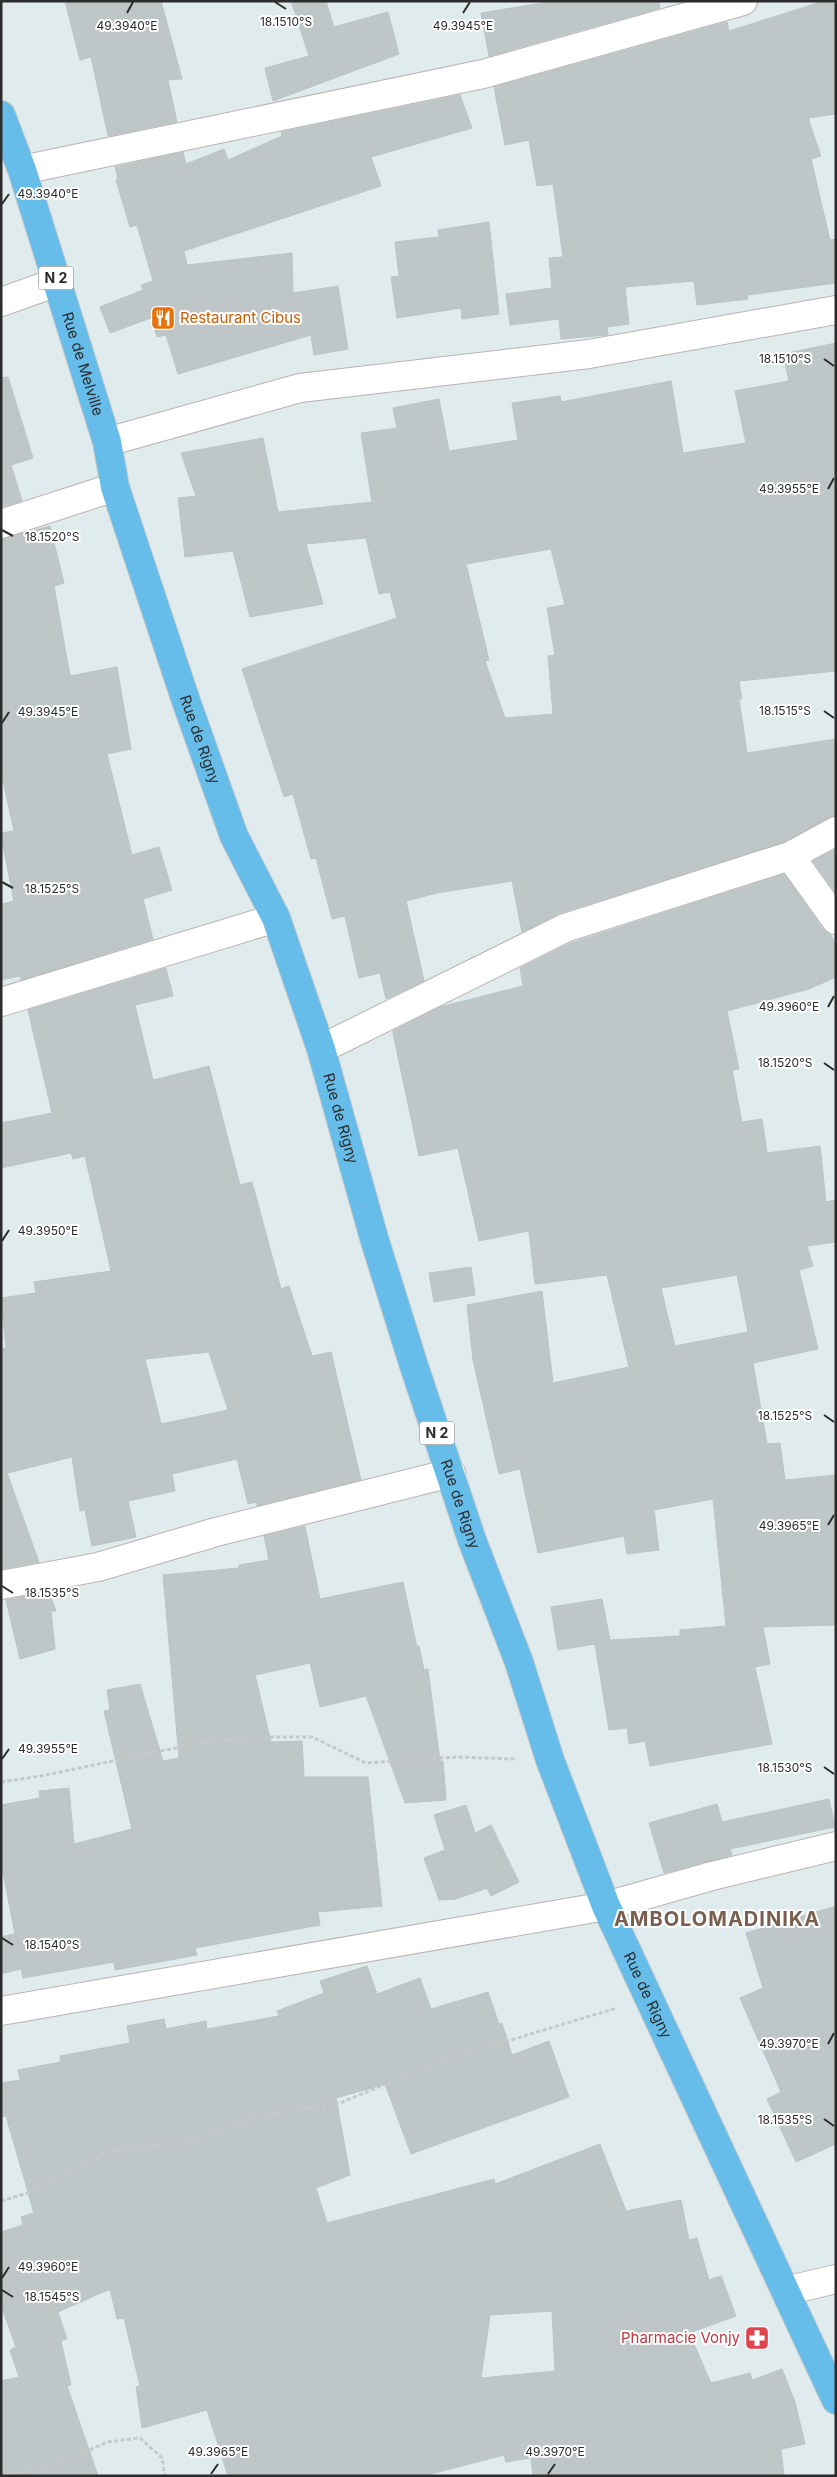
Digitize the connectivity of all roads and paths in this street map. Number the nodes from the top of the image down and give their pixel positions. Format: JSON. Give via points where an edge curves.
{"nodes":[{"id":1,"x":743,"y":1,"type":"edge"},
{"id":2,"x":1,"y":115,"type":"edge"},
{"id":3,"x":22,"y":170,"type":"junction"},
{"id":4,"x":57,"y":282,"type":"junction"},
{"id":5,"x":1,"y":302,"type":"edge"},
{"id":6,"x":836,"y":310,"type":"edge"},
{"id":7,"x":107,"y":442,"type":"junction"},
{"id":8,"x":115,"y":487,"type":"junction"},
{"id":9,"x":1,"y":524,"type":"edge"},
{"id":10,"x":836,"y":830,"type":"edge"},
{"id":11,"x":790,"y":856,"type":"junction"},
{"id":12,"x":276,"y":918,"type":"junction"},
{"id":13,"x":836,"y":920,"type":"edge"},
{"id":14,"x":1,"y":1002,"type":"edge"},
{"id":15,"x":321,"y":1049,"type":"junction"},
{"id":16,"x":451,"y":1473,"type":"junction"},
{"id":17,"x":1,"y":1585,"type":"edge"},
{"id":18,"x":550,"y":1760,"type":"junction"},
{"id":19,"x":1,"y":1782,"type":"edge"},
{"id":20,"x":836,"y":1846,"type":"edge"},
{"id":21,"x":606,"y":1906,"type":"junction"},
{"id":22,"x":649,"y":1998,"type":"junction"},
{"id":23,"x":1,"y":2011,"type":"edge"},
{"id":24,"x":1,"y":2201,"type":"edge"},
{"id":25,"x":836,"y":2279,"type":"edge"},
{"id":26,"x":785,"y":2291,"type":"junction"},
{"id":27,"x":836,"y":2400,"type":"edge"},
{"id":28,"x":3,"y":2476,"type":"edge"},
{"id":29,"x":165,"y":2476,"type":"edge"}],
"edges":[{"from":1,"to":3,"type":"street","via":[[483,74]]},
{"from":2,"to":3,"type":"main road","name":"Rue de Melville","number":"N 2"},
{"from":3,"to":4,"type":"main road","name":"Rue de Melville","number":"N 2"},
{"from":4,"to":5,"type":"street"},
{"from":4,"to":7,"type":"main road","name":"Rue de Melville","number":"N 2"},
{"from":6,"to":7,"type":"street","via":[[589,354],[300,388]]},
{"from":7,"to":8,"type":"main road","name":"Rue de Rigny","number":"N 2"},
{"from":8,"to":9,"type":"street"},
{"from":8,"to":12,"type":"main road","name":"Rue de Rigny","number":"N 2","via":[[234,836]]},
{"from":10,"to":11,"type":"street"},
{"from":11,"to":13,"type":"street"},
{"from":11,"to":15,"type":"street","via":[[565,928]]},
{"from":12,"to":14,"type":"street"},
{"from":12,"to":15,"type":"main road","name":"Rue de Rigny","number":"N 2"},
{"from":15,"to":16,"type":"main road","name":"Rue de Rigny","number":"N 2","via":[[374,1238]]},
{"from":16,"to":17,"type":"street","via":[[216,1532],[98,1567]]},
{"from":16,"to":18,"type":"main road","name":"Rue de Rigny","number":"N 2","via":[[472,1540],[519,1662]]},
{"from":18,"to":19,"type":"path","via":[[456,1757],[366,1764],[312,1737],[264,1737],[209,1741]]},
{"from":18,"to":21,"type":"main road","name":"Rue de Rigny","number":"N 2"},
{"from":20,"to":21,"type":"street"},
{"from":21,"to":22,"type":"main road","name":"Rue de Rigny","number":"N 2"},
{"from":21,"to":23,"type":"street"},
{"from":22,"to":24,"type":"path","via":[[441,2061],[340,2103],[260,2116],[195,2140],[109,2151],[31,2192]]},
{"from":22,"to":26,"type":"main road","name":"Rue de Rigny","number":"N 2"},
{"from":25,"to":26,"type":"street"},
{"from":26,"to":27,"type":"main road","name":"Rue de Rigny","number":"N 2"},
{"from":28,"to":29,"type":"path","via":[[66,2460],[107,2442],[140,2438],[162,2458]]}]}
